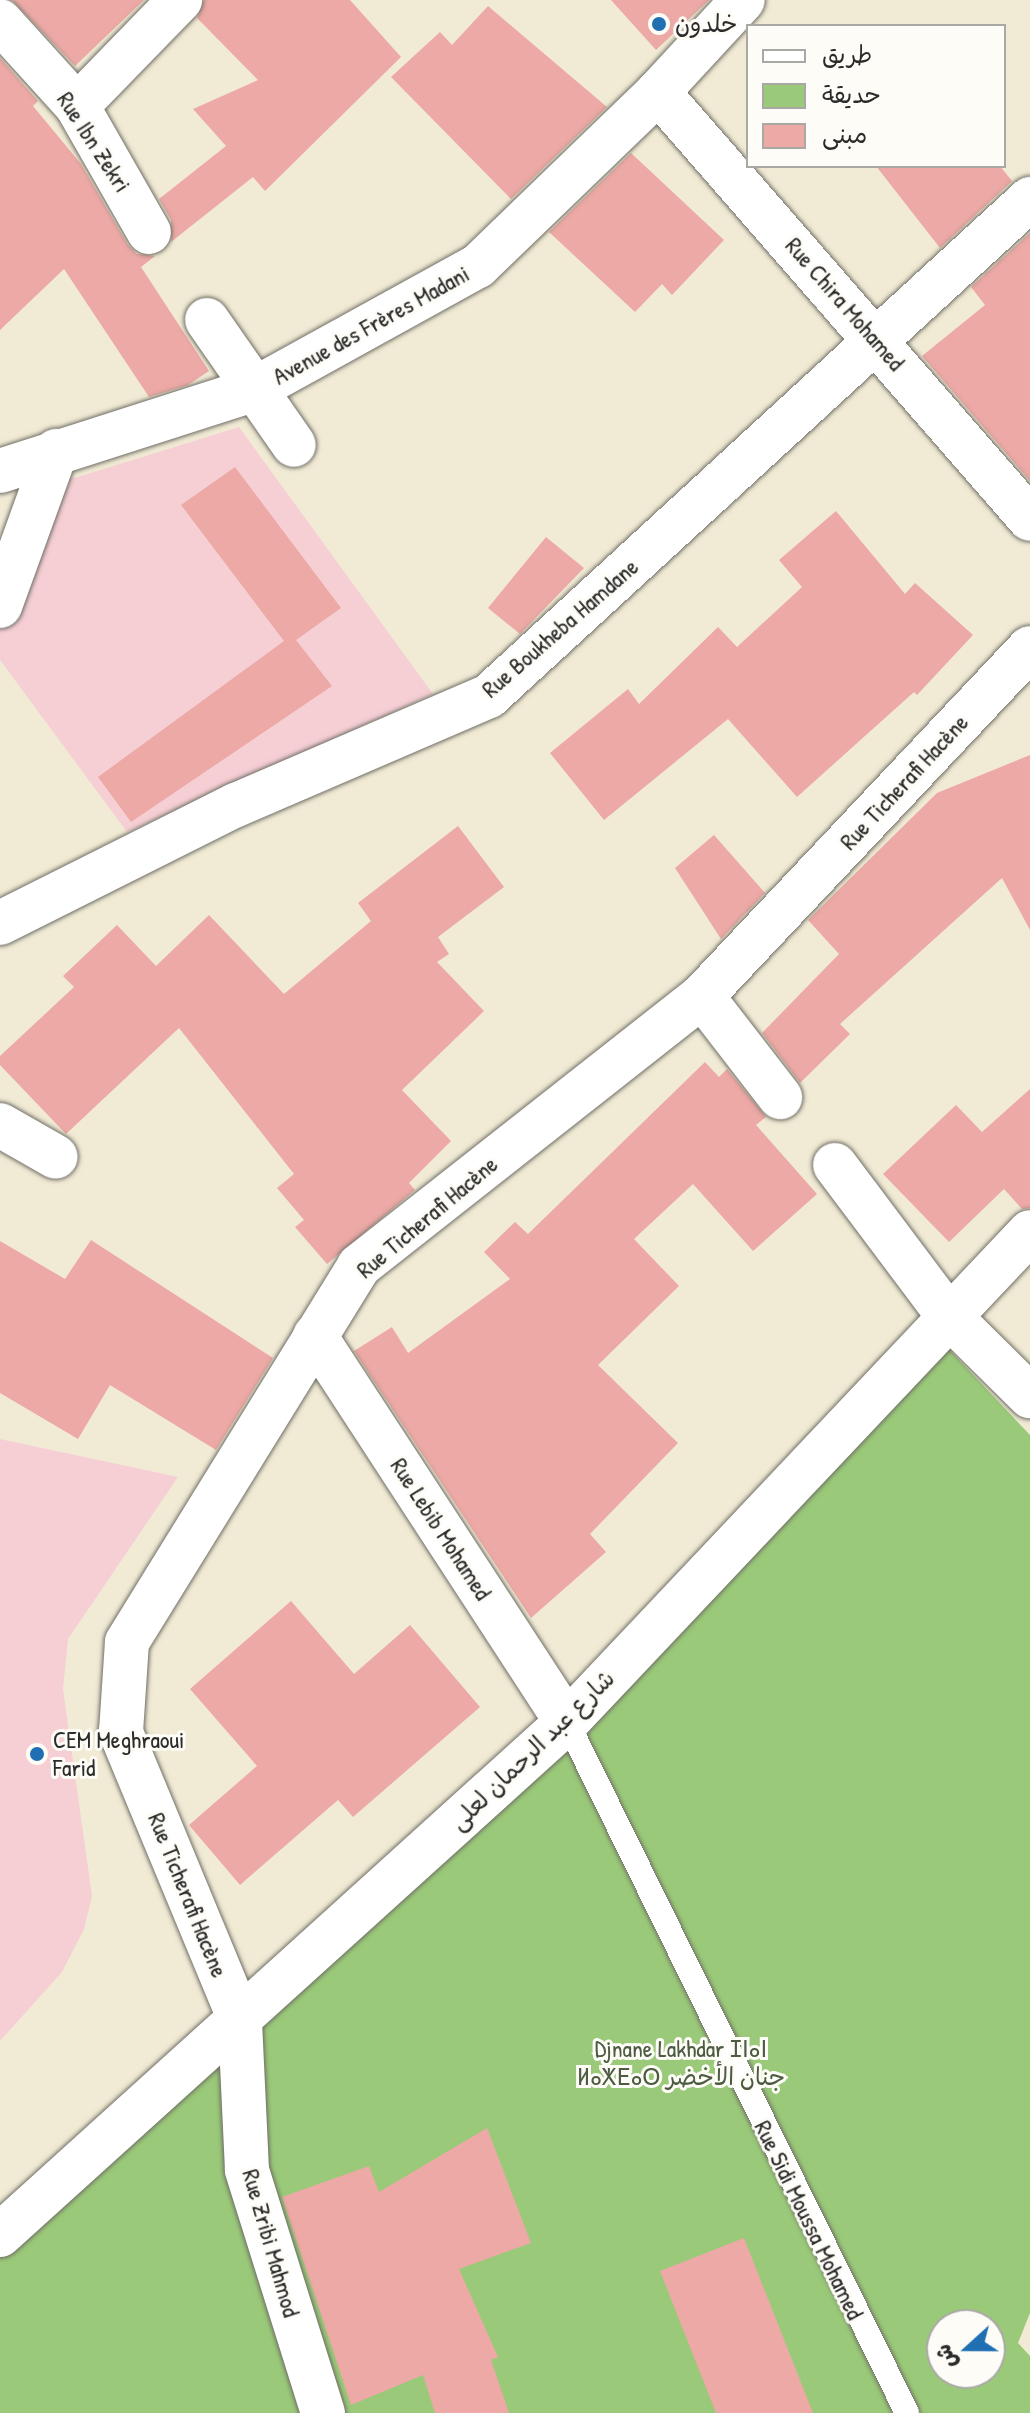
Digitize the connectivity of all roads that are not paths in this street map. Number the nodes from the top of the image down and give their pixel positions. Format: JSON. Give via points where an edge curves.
{"nodes":[{"id":1,"x":180,"y":0,"type":"edge"},
{"id":2,"x":743,"y":0,"type":"edge"},
{"id":3,"x":0,"y":21,"type":"edge"},
{"id":4,"x":658,"y":92,"type":"junction"},
{"id":5,"x":77,"y":106,"type":"junction"},
{"id":6,"x":1030,"y":199,"type":"edge"},
{"id":7,"x":149,"y":232,"type":"dead end"},
{"id":8,"x":207,"y":320,"type":"dead end"},
{"id":9,"x":879,"y":342,"type":"junction"},
{"id":10,"x":253,"y":390,"type":"junction"},
{"id":11,"x":294,"y":445,"type":"dead end"},
{"id":12,"x":56,"y":451,"type":"junction"},
{"id":13,"x":0,"y":471,"type":"edge"},
{"id":14,"x":1030,"y":519,"type":"edge"},
{"id":15,"x":0,"y":606,"type":"edge"},
{"id":16,"x":1030,"y":648,"type":"edge"},
{"id":17,"x":0,"y":923,"type":"edge"},
{"id":18,"x":702,"y":996,"type":"junction"},
{"id":19,"x":780,"y":1097,"type":"dead end"},
{"id":20,"x":0,"y":1125,"type":"edge"},
{"id":21,"x":56,"y":1157,"type":"dead end"},
{"id":22,"x":835,"y":1165,"type":"dead end"},
{"id":23,"x":1030,"y":1232,"type":"edge"},
{"id":24,"x":947,"y":1314,"type":"junction"},
{"id":25,"x":315,"y":1336,"type":"junction"},
{"id":26,"x":1030,"y":1396,"type":"edge"},
{"id":27,"x":567,"y":1722,"type":"junction"},
{"id":28,"x":240,"y":2020,"type":"junction"},
{"id":29,"x":0,"y":2235,"type":"edge"},
{"id":30,"x":323,"y":2413,"type":"edge"},
{"id":31,"x":907,"y":2413,"type":"edge"}],
"edges":[{"from":1,"to":5,"type":"street"},
{"from":2,"to":4,"type":"street","name":"Avenue des Frères Madani"},
{"from":3,"to":5,"type":"street","name":"Rue Ibn Zekri"},
{"from":4,"to":9,"type":"street","name":"Rue Chira Mohamed"},
{"from":4,"to":10,"type":"street","name":"Avenue des Frères Madani","via":[[478,266]]},
{"from":5,"to":7,"type":"street","name":"Rue Ibn Zekri"},
{"from":6,"to":9,"type":"street","name":"Rue Boukheba Hamdane"},
{"from":8,"to":10,"type":"street"},
{"from":9,"to":14,"type":"street","name":"Rue Chira Mohamed"},
{"from":9,"to":17,"type":"street","name":"Rue Boukheba Hamdane","via":[[489,696],[236,805]]},
{"from":10,"to":11,"type":"street"},
{"from":10,"to":12,"type":"street","name":"Avenue des Frères Madani"},
{"from":12,"to":13,"type":"street","name":"Avenue des Frères Madani"},
{"from":12,"to":15,"type":"street"},
{"from":16,"to":18,"type":"street","name":"Rue Ticherafi Hacène"},
{"from":18,"to":19,"type":"street"},
{"from":18,"to":25,"type":"street","name":"Rue Ticherafi Hacène","via":[[359,1266]]},
{"from":20,"to":21,"type":"street"},
{"from":22,"to":24,"type":"street"},
{"from":23,"to":24,"type":"street","name":"شارع عبد الرحمان لعلى"},
{"from":24,"to":26,"type":"street"},
{"from":24,"to":27,"type":"street","name":"شارع عبد الرحمان لعلى"},
{"from":25,"to":27,"type":"street","name":"Rue Lebib Mohamed"},
{"from":25,"to":28,"type":"street","name":"Rue Ticherafi Hacène","via":[[127,1642],[121,1732]]},
{"from":27,"to":28,"type":"street","name":"شارع عبد الرحمان لعلى"},
{"from":27,"to":31,"type":"lane","name":"Rue Sidi Moussa Mohamed"},
{"from":28,"to":29,"type":"street","name":"شارع عبد الرحمان لعلى"},
{"from":28,"to":30,"type":"street","name":"Rue Zribi Mahmod","via":[[247,2170]]}]}
